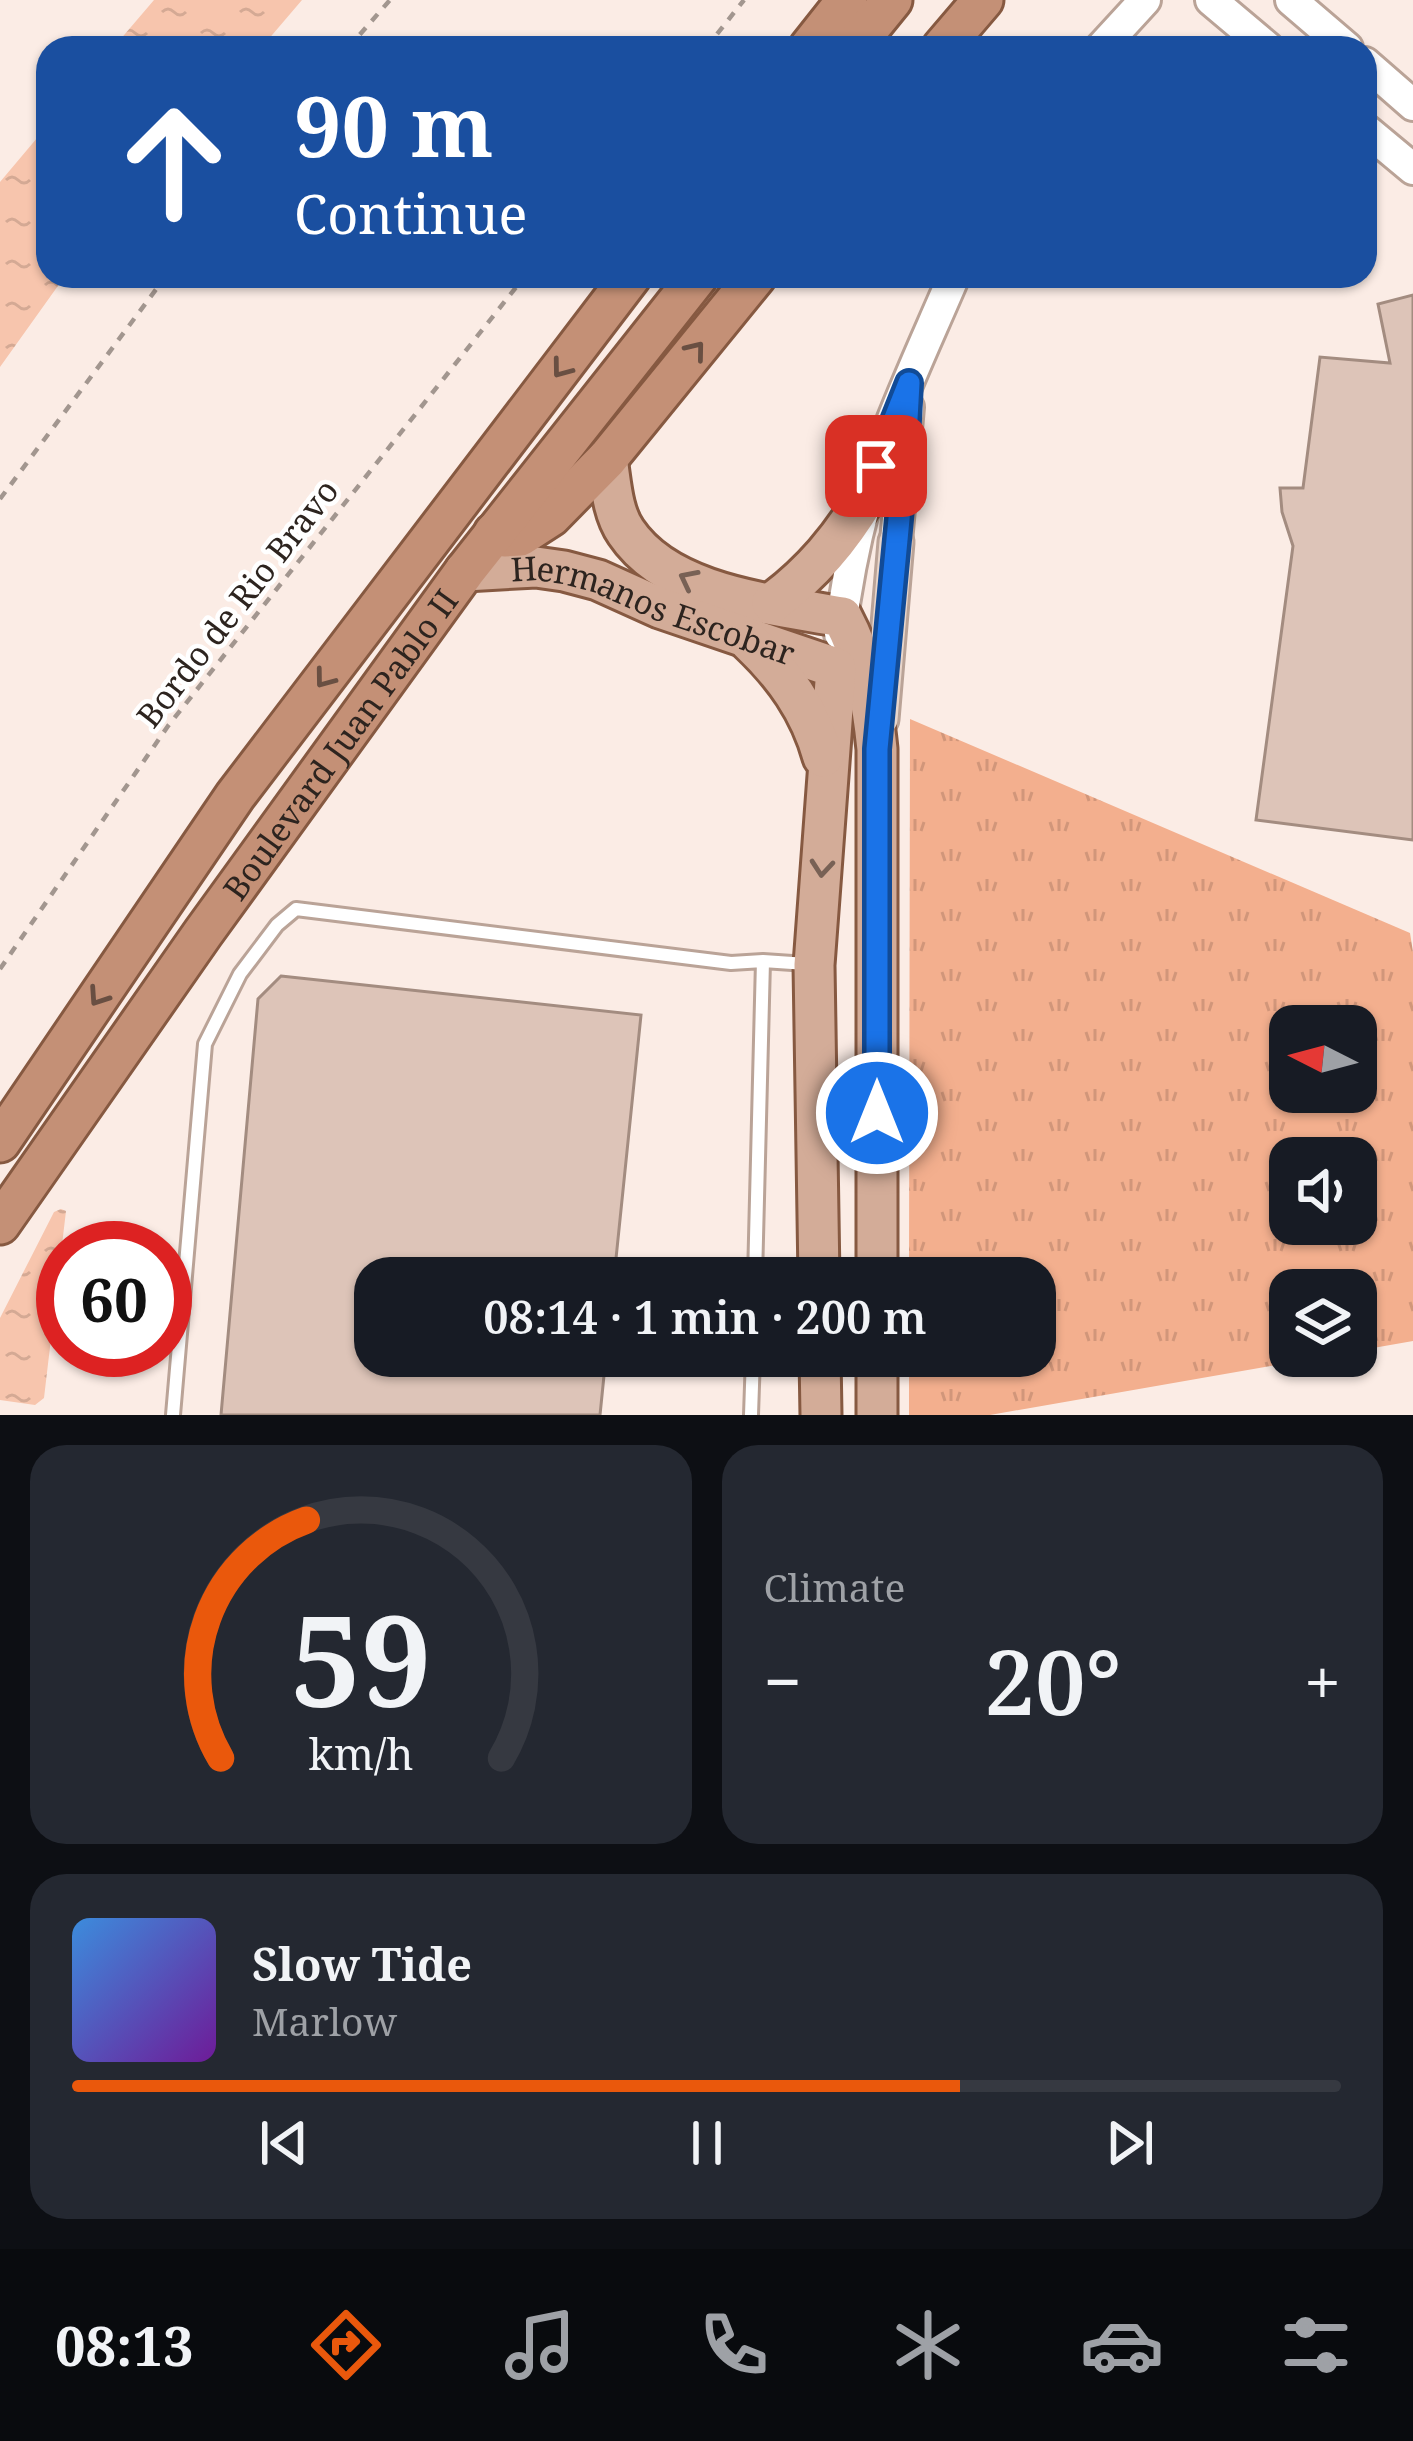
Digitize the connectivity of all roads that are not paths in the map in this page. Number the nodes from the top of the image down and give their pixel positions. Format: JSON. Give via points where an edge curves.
{"nodes":[{"id":1,"x":847,"y":0,"type":"edge"},
{"id":2,"x":892,"y":0,"type":"edge"},
{"id":3,"x":918,"y":0,"type":"edge"},
{"id":4,"x":983,"y":0,"type":"edge"},
{"id":5,"x":1109,"y":0,"type":"edge"},
{"id":6,"x":1145,"y":0,"type":"edge"},
{"id":7,"x":1211,"y":0,"type":"edge"},
{"id":8,"x":1291,"y":0,"type":"edge"},
{"id":9,"x":818,"y":36,"type":"edge"},
{"id":10,"x":863,"y":36,"type":"edge"},
{"id":11,"x":890,"y":36,"type":"edge"},
{"id":12,"x":953,"y":36,"type":"edge"},
{"id":13,"x":1106,"y":36,"type":"edge"},
{"id":14,"x":1112,"y":36,"type":"edge"},
{"id":15,"x":1254,"y":36,"type":"edge"},
{"id":16,"x":1333,"y":36,"type":"edge"},
{"id":17,"x":1377,"y":74,"type":"edge"},
{"id":18,"x":1413,"y":105,"type":"edge"},
{"id":19,"x":1377,"y":138,"type":"edge"},
{"id":20,"x":1413,"y":169,"type":"edge"},
{"id":21,"x":623,"y":288,"type":"edge"},
{"id":22,"x":688,"y":288,"type":"edge"},
{"id":23,"x":746,"y":288,"type":"edge"},
{"id":24,"x":949,"y":288,"type":"edge"},
{"id":25,"x":909,"y":383,"type":"junction"},
{"id":26,"x":607,"y":459,"type":"junction"},
{"id":27,"x":867,"y":495,"type":"junction"},
{"id":28,"x":494,"y":533,"type":"junction"},
{"id":29,"x":896,"y":542,"type":"junction"},
{"id":30,"x":465,"y":571,"type":"junction"},
{"id":31,"x":772,"y":604,"type":"junction"},
{"id":32,"x":745,"y":637,"type":"junction"},
{"id":33,"x":844,"y":642,"type":"junction"},
{"id":34,"x":877,"y":749,"type":"junction"},
{"id":35,"x":830,"y":781,"type":"junction"},
{"id":36,"x":763,"y":962,"type":"junction"},
{"id":37,"x":814,"y":965,"type":"junction"},
{"id":38,"x":0,"y":1142,"type":"edge"},
{"id":39,"x":0,"y":1224,"type":"edge"},
{"id":40,"x":756,"y":1257,"type":"edge"},
{"id":41,"x":819,"y":1257,"type":"edge"},
{"id":42,"x":877,"y":1257,"type":"edge"},
{"id":43,"x":752,"y":1377,"type":"edge"},
{"id":44,"x":820,"y":1377,"type":"edge"},
{"id":45,"x":877,"y":1377,"type":"edge"},
{"id":46,"x":173,"y":1415,"type":"edge"},
{"id":47,"x":751,"y":1415,"type":"edge"},
{"id":48,"x":820,"y":1415,"type":"edge"},
{"id":49,"x":878,"y":1415,"type":"edge"}],
"edges":[{"from":1,"to":9,"type":"highway"},
{"from":2,"to":10,"type":"highway"},
{"from":3,"to":11,"type":"highway"},
{"from":4,"to":12,"type":"highway"},
{"from":5,"to":13,"type":"street"},
{"from":6,"to":14,"type":"street"},
{"from":7,"to":15,"type":"street"},
{"from":8,"to":16,"type":"street"},
{"from":17,"to":18,"type":"street"},
{"from":19,"to":20,"type":"street"},
{"from":21,"to":38,"type":"highway","name":"Boulevard Juan Pablo II","one_way":true,"via":[[235,796]]},
{"from":22,"to":28,"type":"highway","name":"Boulevard Juan Pablo II"},
{"from":26,"to":23,"type":"highway","one_way":true},
{"from":24,"to":25,"type":"street","name":"Hermanos Escobar"},
{"from":25,"to":27,"type":"street","name":"Hermanos Escobar"},
{"from":25,"to":29,"type":"street","name":"Hermanos Escobar"},
{"from":26,"to":28,"type":"highway","via":[[531,530]]},
{"from":31,"to":26,"type":"main road","name":"Hermanos Escobar","one_way":true,"via":[[709,590],[645,554],[616,510]]},
{"from":27,"to":31,"type":"main road","via":[[836,544]]},
{"from":27,"to":33,"type":"street","name":"Hermanos Escobar"},
{"from":28,"to":30,"type":"highway","name":"Boulevard Juan Pablo II"},
{"from":29,"to":33,"type":"main road","via":[[873,610]]},
{"from":29,"to":34,"type":"main road"},
{"from":30,"to":32,"type":"main road","name":"Hermanos Escobar","via":[[564,571]]},
{"from":30,"to":39,"type":"highway","name":"Boulevard Juan Pablo II"},
{"from":31,"to":33,"type":"main road","name":"Hermanos Escobar"},
{"from":32,"to":33,"type":"main road","name":"Hermanos Escobar"},
{"from":32,"to":35,"type":"main road","via":[[791,687]]},
{"from":33,"to":34,"type":"main road","via":[[872,698]]},
{"from":33,"to":35,"type":"main road"},
{"from":34,"to":42,"type":"main road"},
{"from":35,"to":37,"type":"main road","one_way":true},
{"from":36,"to":37,"type":"lane"},
{"from":36,"to":40,"type":"lane"},
{"from":36,"to":46,"type":"lane","via":[[296,909],[240,974],[206,1044]]},
{"from":37,"to":41,"type":"main road"},
{"from":43,"to":47,"type":"lane"},
{"from":44,"to":48,"type":"main road"},
{"from":45,"to":49,"type":"main road"}]}
